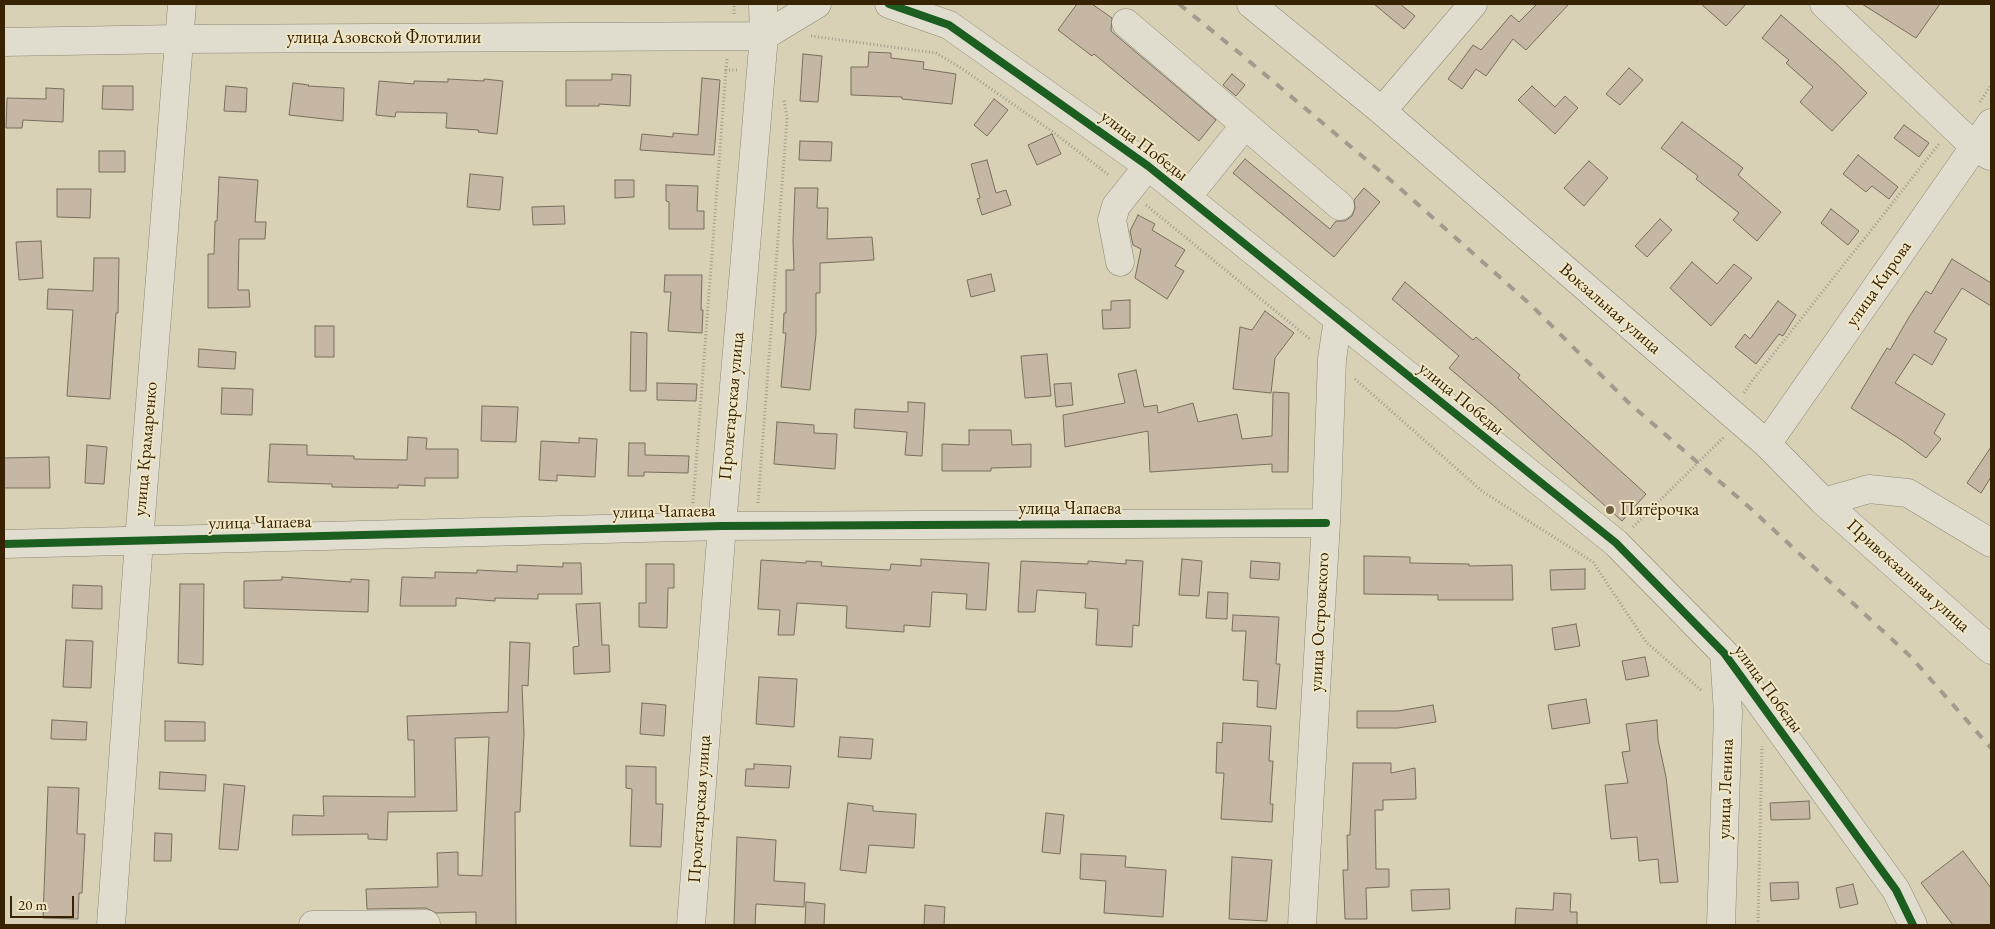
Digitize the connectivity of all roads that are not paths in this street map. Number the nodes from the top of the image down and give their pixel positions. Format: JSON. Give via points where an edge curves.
{"nodes":[{"id":1,"x":182,"y":4,"type":"edge"},
{"id":2,"x":763,"y":4,"type":"edge"},
{"id":3,"x":818,"y":4,"type":"edge"},
{"id":4,"x":889,"y":4,"type":"edge"},
{"id":5,"x":1251,"y":4,"type":"edge"},
{"id":6,"x":1473,"y":4,"type":"edge"},
{"id":7,"x":1824,"y":4,"type":"edge"},
{"id":8,"x":941,"y":14,"type":"edge"},
{"id":9,"x":1126,"y":24,"type":"dead end"},
{"id":10,"x":764,"y":36,"type":"junction"},
{"id":11,"x":179,"y":39,"type":"junction"},
{"id":12,"x":4,"y":42,"type":"edge"},
{"id":13,"x":1382,"y":111,"type":"junction"},
{"id":14,"x":1991,"y":123,"type":"edge"},
{"id":15,"x":1246,"y":125,"type":"junction"},
{"id":16,"x":1983,"y":152,"type":"edge"},
{"id":17,"x":1148,"y":166,"type":"junction"},
{"id":18,"x":1187,"y":197,"type":"junction"},
{"id":19,"x":1340,"y":206,"type":"dead end"},
{"id":20,"x":1120,"y":262,"type":"dead end"},
{"id":21,"x":1338,"y":319,"type":"junction"},
{"id":22,"x":1767,"y":444,"type":"junction"},
{"id":23,"x":1824,"y":502,"type":"junction"},
{"id":24,"x":1326,"y":523,"type":"junction"},
{"id":25,"x":722,"y":526,"type":"junction"},
{"id":26,"x":139,"y":541,"type":"junction"},
{"id":27,"x":1991,"y":543,"type":"edge"},
{"id":28,"x":4,"y":544,"type":"edge"},
{"id":29,"x":1991,"y":650,"type":"edge"},
{"id":30,"x":1724,"y":653,"type":"junction"},
{"id":31,"x":426,"y":924,"type":"edge"},
{"id":32,"x":111,"y":925,"type":"edge"},
{"id":33,"x":313,"y":925,"type":"edge"},
{"id":34,"x":691,"y":925,"type":"edge"},
{"id":35,"x":1302,"y":925,"type":"edge"},
{"id":36,"x":1722,"y":925,"type":"edge"},
{"id":37,"x":1913,"y":925,"type":"edge"}],
"edges":[{"from":1,"to":11,"type":"street","name":"улица Крамаренко"},
{"from":2,"to":10,"type":"street","name":"Пролетарская улица"},
{"from":3,"to":10,"type":"street"},
{"from":4,"to":8,"type":"street","name":"улица Победы"},
{"from":5,"to":13,"type":"street","name":"Вокзальная улица"},
{"from":6,"to":13,"type":"street"},
{"from":7,"to":16,"type":"street"},
{"from":8,"to":17,"type":"street","name":"улица Победы"},
{"from":9,"to":15,"type":"street"},
{"from":10,"to":11,"type":"street","name":"улица Азовской Флотилии"},
{"from":10,"to":25,"type":"street","name":"Пролетарская улица"},
{"from":11,"to":12,"type":"street","name":"улица Азовской Флотилии"},
{"from":11,"to":26,"type":"street","name":"улица Крамаренко"},
{"from":13,"to":22,"type":"street","name":"Вокзальная улица"},
{"from":14,"to":16,"type":"street","name":"улица Кирова"},
{"from":15,"to":18,"type":"street"},
{"from":15,"to":19,"type":"street"},
{"from":16,"to":22,"type":"street","name":"улица Кирова"},
{"from":17,"to":18,"type":"street","name":"улица Победы"},
{"from":17,"to":20,"type":"street","via":[[1116,206],[1112,220]]},
{"from":18,"to":21,"type":"street","name":"улица Победы"},
{"from":21,"to":24,"type":"street","name":"улица Островского","via":[[1332,359]]},
{"from":21,"to":30,"type":"street","name":"улица Победы","via":[[1616,543]]},
{"from":22,"to":23,"type":"street","name":"Вокзальная улица"},
{"from":23,"to":27,"type":"street","via":[[1869,489],[1908,493]]},
{"from":23,"to":29,"type":"street","name":"Привокзальная улица"},
{"from":24,"to":25,"type":"street","name":"улица Чапаева"},
{"from":24,"to":35,"type":"street","name":"улица Островского"},
{"from":25,"to":26,"type":"street","name":"улица Чапаева"},
{"from":25,"to":34,"type":"street","name":"Пролетарская улица"},
{"from":26,"to":28,"type":"street","name":"улица Чапаева"},
{"from":26,"to":32,"type":"street","name":"улица Крамаренко"},
{"from":30,"to":36,"type":"street","name":"улица Ленина","via":[[1728,713]]},
{"from":30,"to":37,"type":"street","name":"улица Победы","via":[[1896,890]]},
{"from":31,"to":33,"type":"street"}]}
